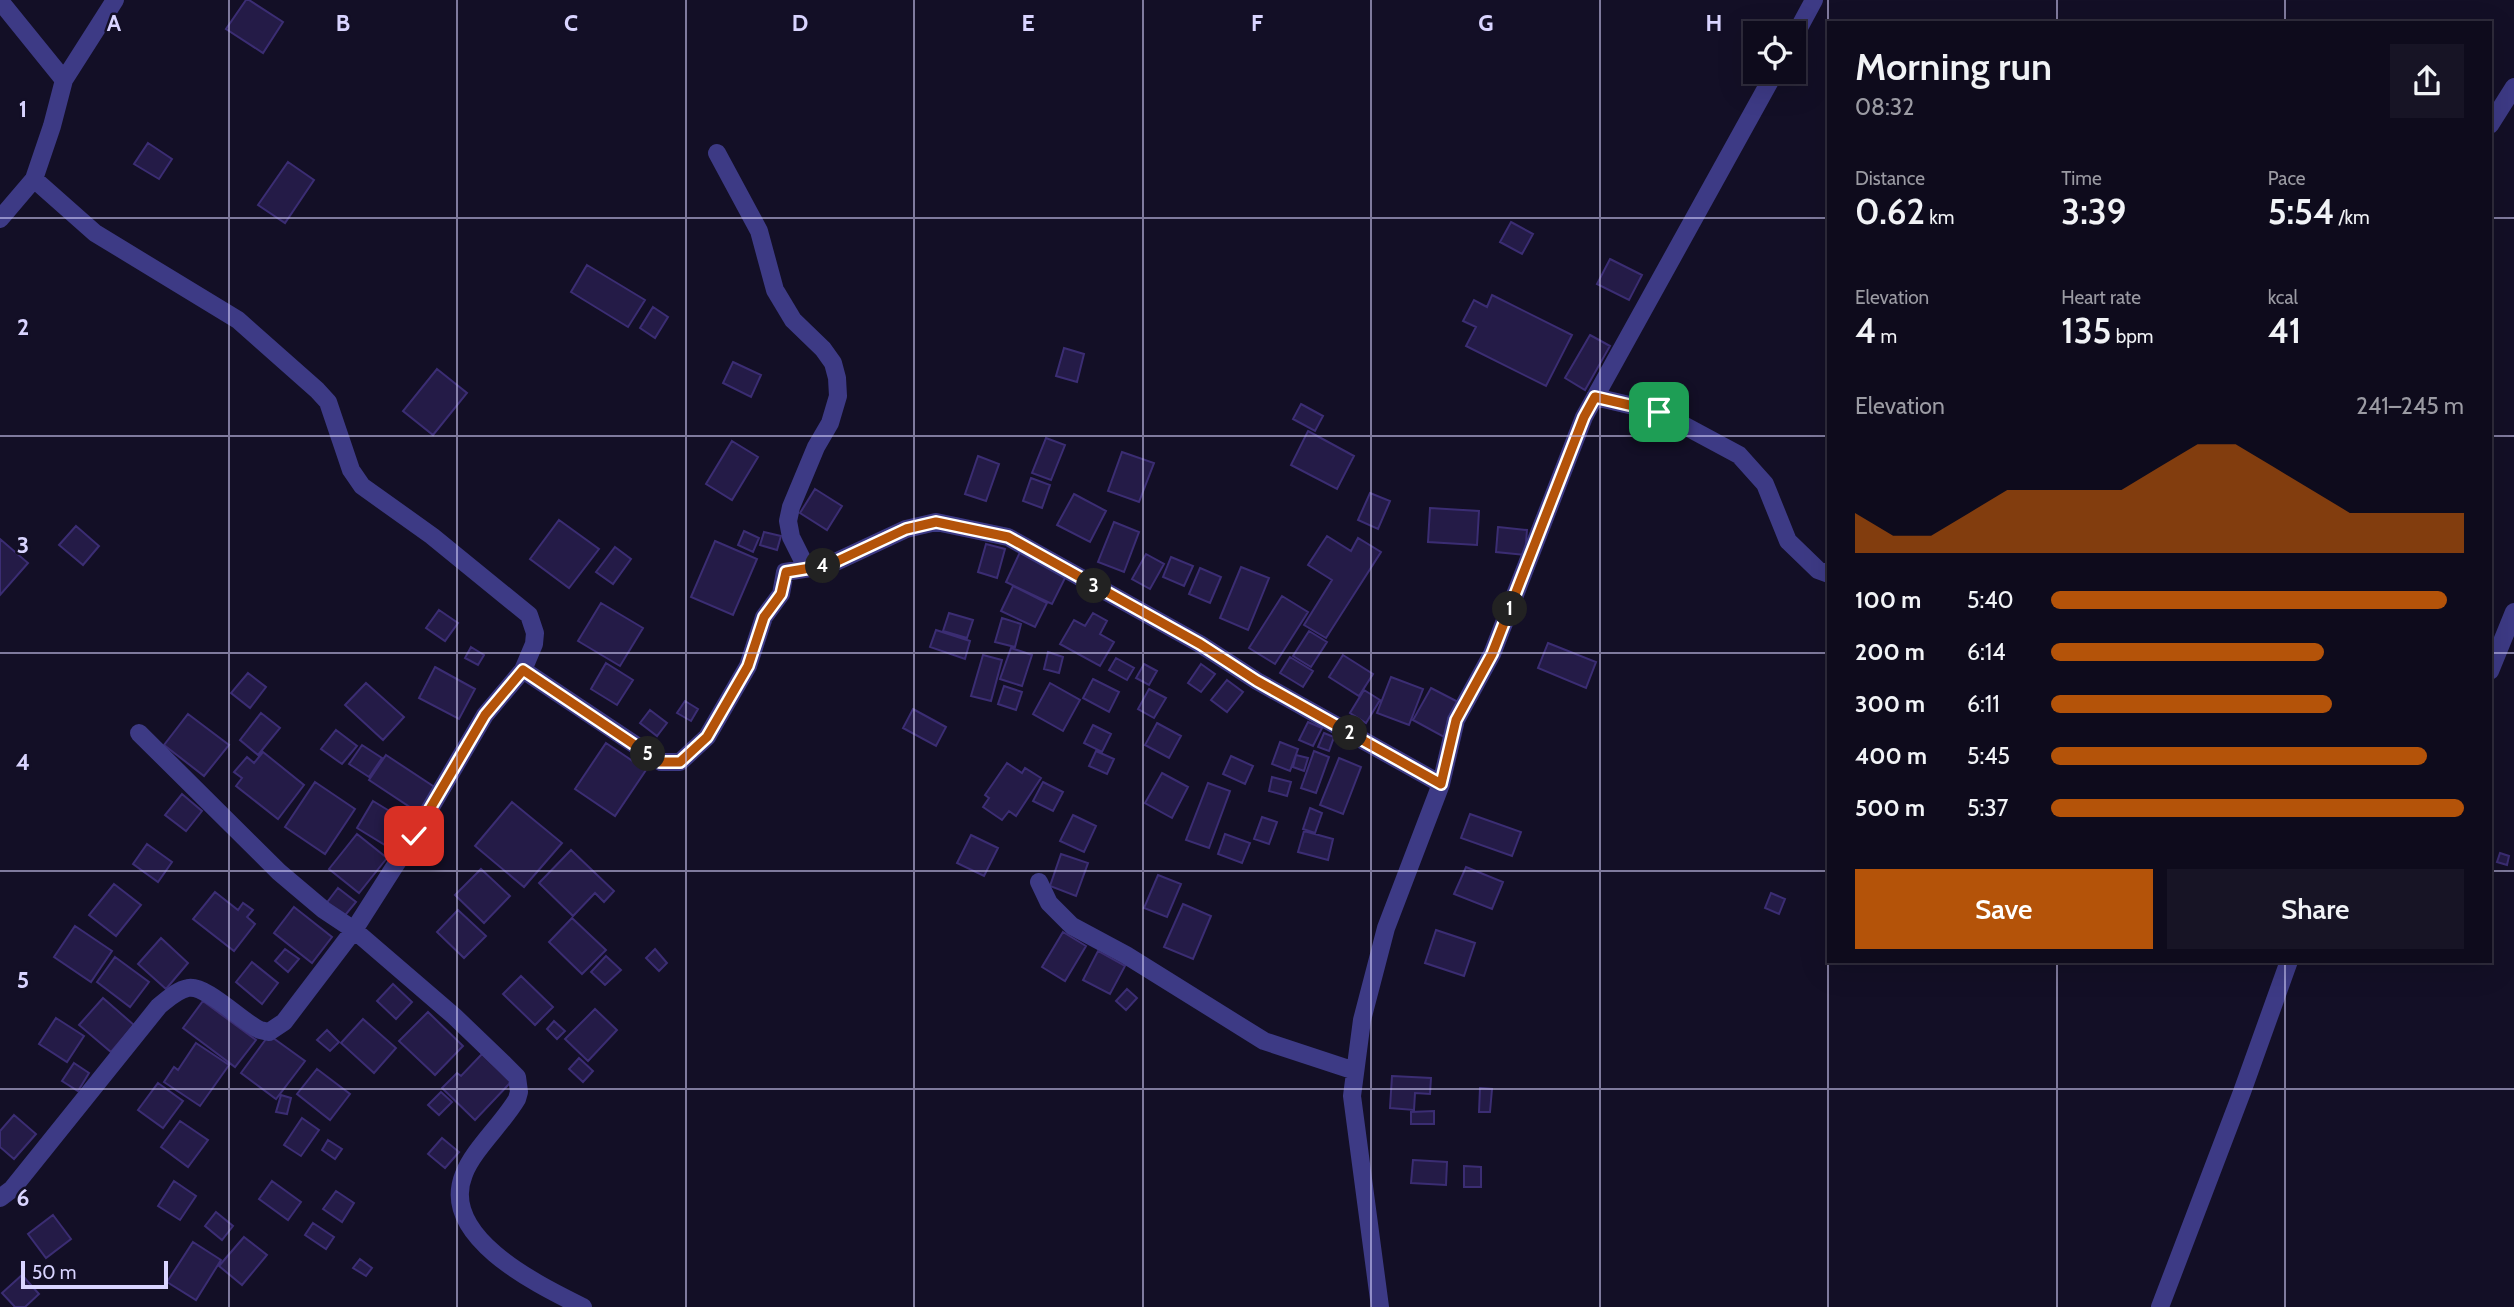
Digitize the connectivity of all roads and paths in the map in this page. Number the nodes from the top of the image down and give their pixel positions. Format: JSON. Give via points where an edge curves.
{"nodes":[{"id":1,"x":115,"y":0,"type":"edge"},
{"id":2,"x":1814,"y":0,"type":"edge"},
{"id":3,"x":0,"y":1,"type":"edge"},
{"id":4,"x":1803,"y":21,"type":"edge"},
{"id":5,"x":64,"y":80,"type":"junction"},
{"id":6,"x":1768,"y":84,"type":"edge"},
{"id":7,"x":2514,"y":87,"type":"edge"},
{"id":8,"x":2492,"y":122,"type":"edge"},
{"id":9,"x":717,"y":153,"type":"dead end"},
{"id":10,"x":34,"y":179,"type":"junction"},
{"id":11,"x":0,"y":219,"type":"edge"},
{"id":12,"x":1595,"y":397,"type":"junction"},
{"id":13,"x":806,"y":567,"type":"junction"},
{"id":14,"x":1827,"y":573,"type":"edge"},
{"id":15,"x":2514,"y":612,"type":"edge"},
{"id":16,"x":2492,"y":666,"type":"edge"},
{"id":17,"x":523,"y":670,"type":"junction"},
{"id":18,"x":139,"y":733,"type":"dead end"},
{"id":19,"x":1441,"y":784,"type":"junction"},
{"id":20,"x":1039,"y":882,"type":"dead end"},
{"id":21,"x":354,"y":930,"type":"junction"},
{"id":22,"x":2288,"y":963,"type":"edge"},
{"id":23,"x":1355,"y":1071,"type":"junction"},
{"id":24,"x":0,"y":1198,"type":"edge"},
{"id":25,"x":583,"y":1307,"type":"edge"},
{"id":26,"x":1380,"y":1307,"type":"edge"},
{"id":27,"x":2160,"y":1307,"type":"edge"}],
"edges":[{"from":1,"to":5,"type":"street"},
{"from":2,"to":4,"type":"street"},
{"from":3,"to":5,"type":"street"},
{"from":5,"to":10,"type":"street"},
{"from":6,"to":12,"type":"street"},
{"from":7,"to":8,"type":"street"},
{"from":9,"to":13,"type":"street","via":[[759,231],[775,290],[793,320],[833,363],[837,378],[838,396],[830,423],[788,521]]},
{"from":10,"to":11,"type":"street"},
{"from":10,"to":17,"type":"street","via":[[95,233],[238,320],[317,390],[328,402],[351,470],[362,486],[529,615],[534,644]]},
{"from":12,"to":14,"type":"street","via":[[1659,412],[1739,454],[1765,484],[1788,541]]},
{"from":12,"to":19,"type":"street","via":[[1492,654],[1456,720]]},
{"from":13,"to":17,"type":"street","via":[[786,572],[781,594],[764,617],[748,666],[707,737],[680,762],[660,762]]},
{"from":13,"to":19,"type":"street","via":[[829,565],[906,529],[936,522],[1008,537]]},
{"from":15,"to":16,"type":"street"},
{"from":17,"to":21,"type":"street","via":[[485,715]]},
{"from":18,"to":21,"type":"street","via":[[279,872]]},
{"from":19,"to":23,"type":"street","via":[[1386,928],[1362,1020]]},
{"from":20,"to":23,"type":"street","via":[[1049,903],[1072,926],[1264,1041]]},
{"from":21,"to":24,"type":"street","via":[[284,1022],[269,1032],[254,1028],[201,990],[177,992],[159,1006],[12,1189]]},
{"from":21,"to":25,"type":"street","via":[[517,1077],[517,1099],[464,1173],[460,1206],[467,1223],[512,1267]]},
{"from":22,"to":27,"type":"street"},
{"from":23,"to":26,"type":"street","via":[[1352,1096]]}]}
